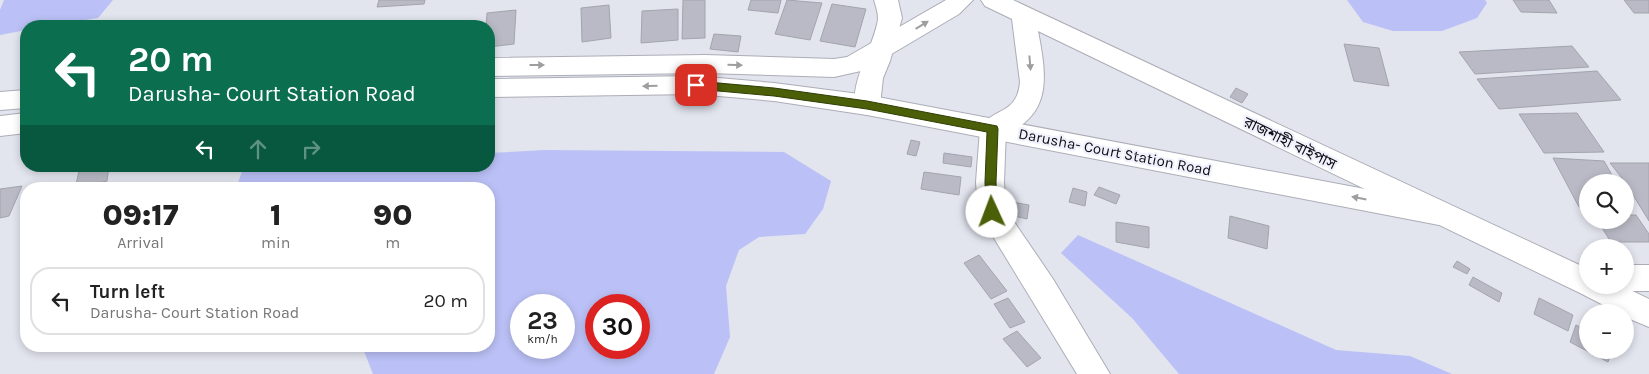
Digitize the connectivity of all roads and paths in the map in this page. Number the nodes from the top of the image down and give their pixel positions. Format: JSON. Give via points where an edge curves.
{"nodes":[{"id":1,"x":886,"y":0,"type":"edge"},
{"id":2,"x":961,"y":0,"type":"edge"},
{"id":3,"x":993,"y":0,"type":"edge"},
{"id":4,"x":1023,"y":14,"type":"junction"},
{"id":5,"x":881,"y":50,"type":"junction"},
{"id":6,"x":495,"y":66,"type":"edge"},
{"id":7,"x":495,"y":88,"type":"edge"},
{"id":8,"x":20,"y":99,"type":"edge"},
{"id":9,"x":0,"y":101,"type":"edge"},
{"id":10,"x":867,"y":105,"type":"junction"},
{"id":11,"x":20,"y":124,"type":"edge"},
{"id":12,"x":0,"y":126,"type":"edge"},
{"id":13,"x":993,"y":129,"type":"junction"},
{"id":14,"x":1441,"y":215,"type":"junction"},
{"id":15,"x":1579,"y":278,"type":"edge"},
{"id":16,"x":1634,"y":278,"type":"edge"},
{"id":17,"x":1649,"y":278,"type":"edge"},
{"id":18,"x":1611,"y":294,"type":"edge"},
{"id":19,"x":1649,"y":314,"type":"edge"},
{"id":20,"x":1094,"y":374,"type":"edge"}],
"edges":[{"from":1,"to":5,"type":"main road","via":[[890,18]]},
{"from":5,"to":2,"type":"main road","one_way":true},
{"from":3,"to":4,"type":"main road","name":"রাজশাহী বাইপাস"},
{"from":4,"to":13,"type":"main road","one_way":true,"via":[[1029,49],[1030,99],[1019,112]]},
{"from":4,"to":14,"type":"main road","name":"রাজশাহী বাইপাস"},
{"from":6,"to":5,"type":"main road","one_way":true,"via":[[705,64],[834,68],[852,65]]},
{"from":5,"to":10,"type":"main road","via":[[870,78]]},
{"from":10,"to":7,"type":"main road","name":"Darusha- Court Station Road","one_way":true,"via":[[696,85]]},
{"from":8,"to":9,"type":"main road"},
{"from":10,"to":13,"type":"main road","name":"Darusha- Court Station Road"},
{"from":11,"to":12,"type":"main road"},
{"from":14,"to":13,"type":"main road","name":"Darusha- Court Station Road","one_way":true},
{"from":13,"to":20,"type":"main road","via":[[992,212]]},
{"from":14,"to":15,"type":"main road","name":"রাজশাহী বাইপাস"},
{"from":16,"to":17,"type":"main road"},
{"from":18,"to":19,"type":"main road","name":"রাজশাহী বাইপাস"}]}
